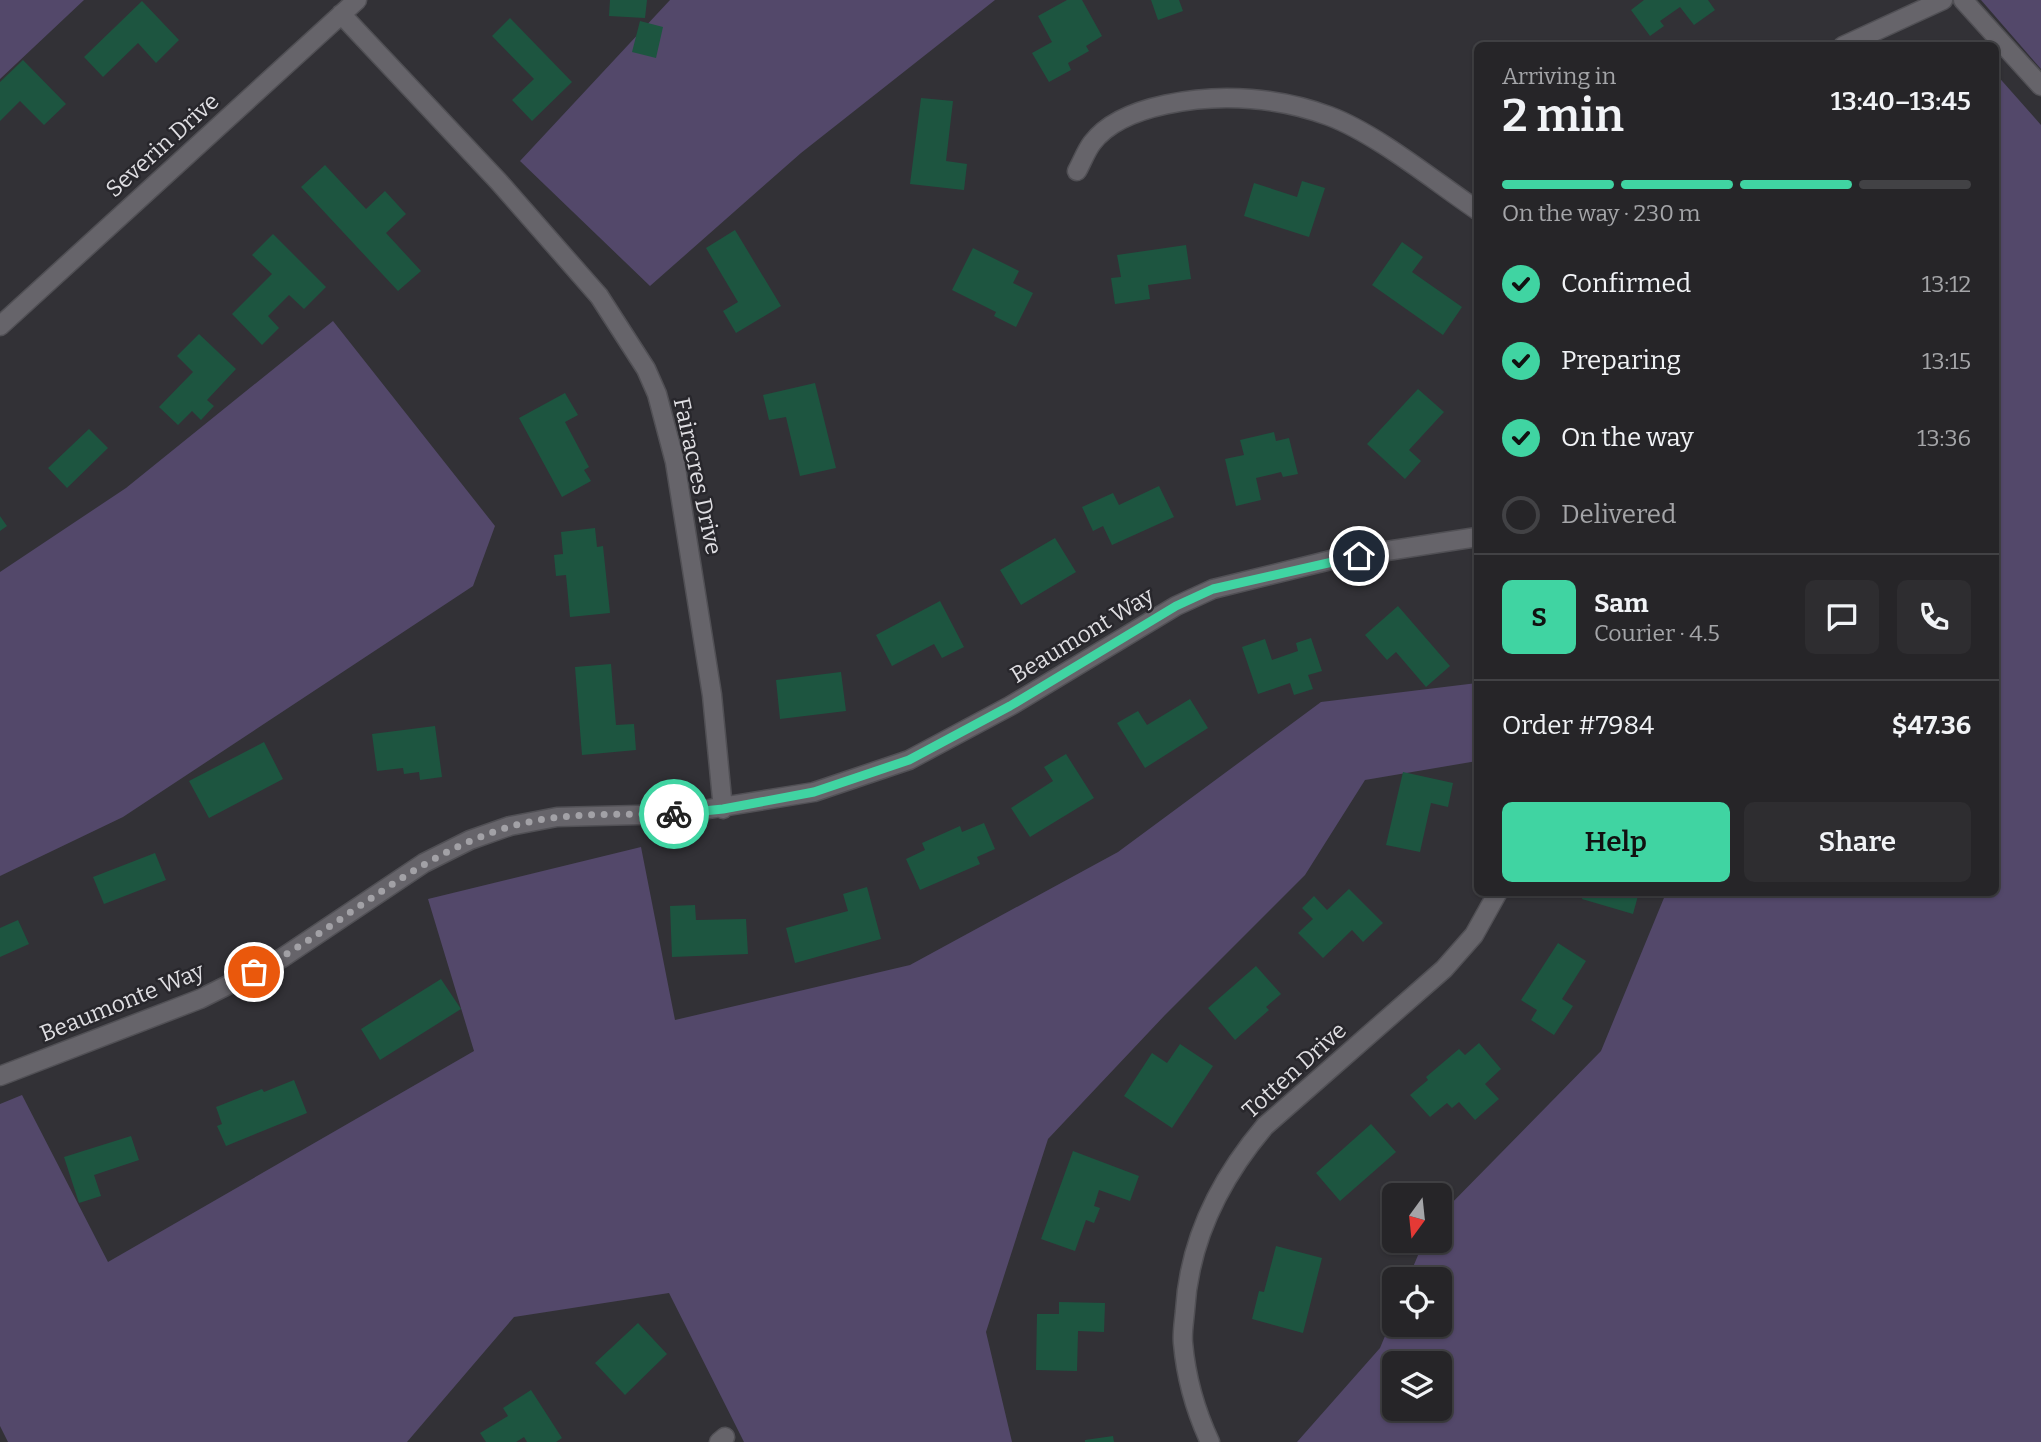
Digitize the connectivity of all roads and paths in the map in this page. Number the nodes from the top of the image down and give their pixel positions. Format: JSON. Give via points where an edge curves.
{"nodes":[{"id":1,"x":357,"y":0,"type":"edge"},
{"id":2,"x":1943,"y":0,"type":"edge"},
{"id":3,"x":1963,"y":0,"type":"edge"},
{"id":4,"x":341,"y":14,"type":"junction"},
{"id":5,"x":1852,"y":42,"type":"edge"},
{"id":6,"x":2041,"y":86,"type":"edge"},
{"id":7,"x":1077,"y":171,"type":"dead end"},
{"id":8,"x":1474,"y":208,"type":"edge"},
{"id":9,"x":0,"y":326,"type":"edge"},
{"id":10,"x":1474,"y":537,"type":"edge"},
{"id":11,"x":723,"y":809,"type":"junction"},
{"id":12,"x":1496,"y":896,"type":"edge"},
{"id":13,"x":0,"y":1076,"type":"edge"},
{"id":14,"x":1210,"y":1442,"type":"edge"}],
"edges":[{"from":1,"to":4,"type":"street","name":"Severin Drive"},
{"from":2,"to":5,"type":"street"},
{"from":3,"to":6,"type":"street"},
{"from":4,"to":9,"type":"street","name":"Severin Drive"},
{"from":4,"to":11,"type":"street","name":"Fairacres Drive","via":[[599,296],[646,369],[675,462],[712,695]]},
{"from":7,"to":8,"type":"street","via":[[1092,142],[1140,111],[1176,103],[1252,99],[1330,116],[1367,134]]},
{"from":10,"to":11,"type":"street","name":"Beaumont Way","via":[[1335,559],[1213,589],[909,760],[814,792]]},
{"from":11,"to":13,"type":"street","name":"Beaumonte Way","via":[[557,817],[470,840],[424,863],[282,958],[211,993]]},
{"from":12,"to":14,"type":"street","name":"Totten Drive","via":[[1474,935],[1444,969],[1265,1126],[1214,1200],[1186,1290],[1183,1342],[1195,1403]]}]}
